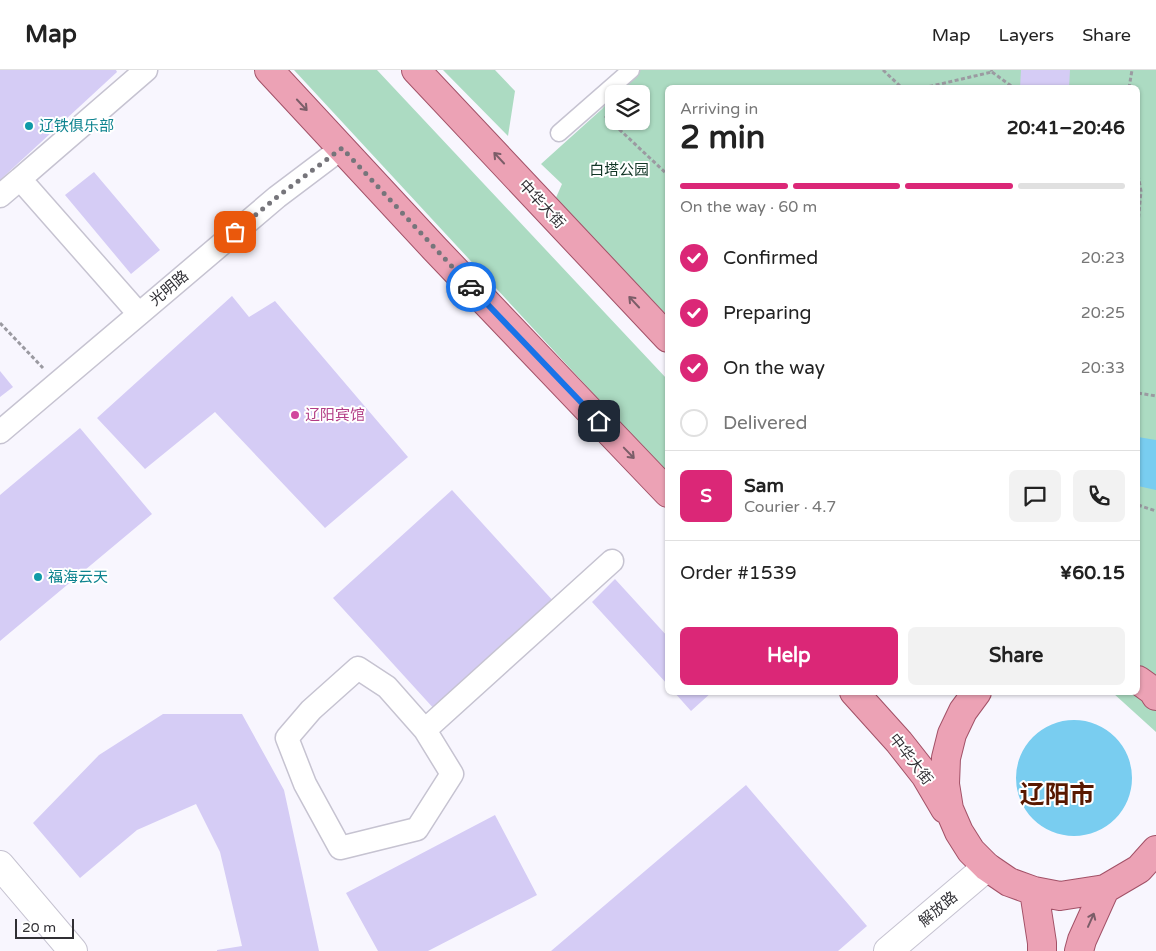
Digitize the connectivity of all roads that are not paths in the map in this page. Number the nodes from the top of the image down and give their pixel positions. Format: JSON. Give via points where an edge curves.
{"nodes":[{"id":1,"x":146,"y":70,"type":"edge"},
{"id":2,"x":268,"y":70,"type":"edge"},
{"id":3,"x":416,"y":70,"type":"edge"},
{"id":4,"x":632,"y":70,"type":"edge"},
{"id":5,"x":559,"y":132,"type":"dead end"},
{"id":6,"x":342,"y":148,"type":"junction"},
{"id":7,"x":20,"y":179,"type":"junction"},
{"id":8,"x":0,"y":196,"type":"edge"},
{"id":9,"x":139,"y":314,"type":"junction"},
{"id":10,"x":665,"y":335,"type":"edge"},
{"id":11,"x":0,"y":432,"type":"edge"},
{"id":12,"x":665,"y":490,"type":"edge"},
{"id":13,"x":612,"y":561,"type":"dead end"},
{"id":14,"x":1140,"y":681,"type":"edge"},
{"id":15,"x":857,"y":695,"type":"edge"},
{"id":16,"x":975,"y":695,"type":"edge"},
{"id":17,"x":1156,"y":696,"type":"edge"},
{"id":18,"x":425,"y":730,"type":"junction"},
{"id":19,"x":959,"y":832,"type":"junction"},
{"id":20,"x":1150,"y":864,"type":"edge"},
{"id":21,"x":0,"y":865,"type":"edge"},
{"id":22,"x":987,"y":867,"type":"junction"},
{"id":23,"x":1105,"y":889,"type":"junction"},
{"id":24,"x":1034,"y":891,"type":"junction"},
{"id":25,"x":73,"y":951,"type":"edge"},
{"id":26,"x":888,"y":951,"type":"edge"},
{"id":27,"x":1042,"y":951,"type":"edge"},
{"id":28,"x":1079,"y":951,"type":"edge"}],
"edges":[{"from":1,"to":7,"type":"street"},
{"from":2,"to":6,"type":"main road","one_way":true},
{"from":10,"to":3,"type":"main road","name":"中华大街","one_way":true},
{"from":4,"to":5,"type":"street"},
{"from":6,"to":9,"type":"street","name":"光明路","via":[[277,197]]},
{"from":6,"to":12,"type":"main road","one_way":true},
{"from":7,"to":8,"type":"street"},
{"from":7,"to":9,"type":"street"},
{"from":9,"to":11,"type":"street","name":"光明路"},
{"from":13,"to":18,"type":"street"},
{"from":14,"to":17,"type":"main road"},
{"from":15,"to":19,"type":"main road","name":"中华大街","via":[[925,775]]},
{"from":16,"to":19,"type":"main road","via":[[952,734],[946,758],[945,784],[949,809]]},
{"from":18,"to":18,"type":"street","via":[[387,687],[358,668],[311,710],[287,738],[305,784],[340,848],[417,829],[452,774]]},
{"from":19,"to":22,"type":"main road"},
{"from":20,"to":23,"type":"main road"},
{"from":21,"to":25,"type":"main road"},
{"from":22,"to":24,"type":"main road","via":[[1009,882]]},
{"from":22,"to":26,"type":"main road","name":"解放路"},
{"from":23,"to":24,"type":"main road","via":[[1060,896]]},
{"from":28,"to":23,"type":"main road","one_way":true},
{"from":24,"to":27,"type":"main road"}]}
